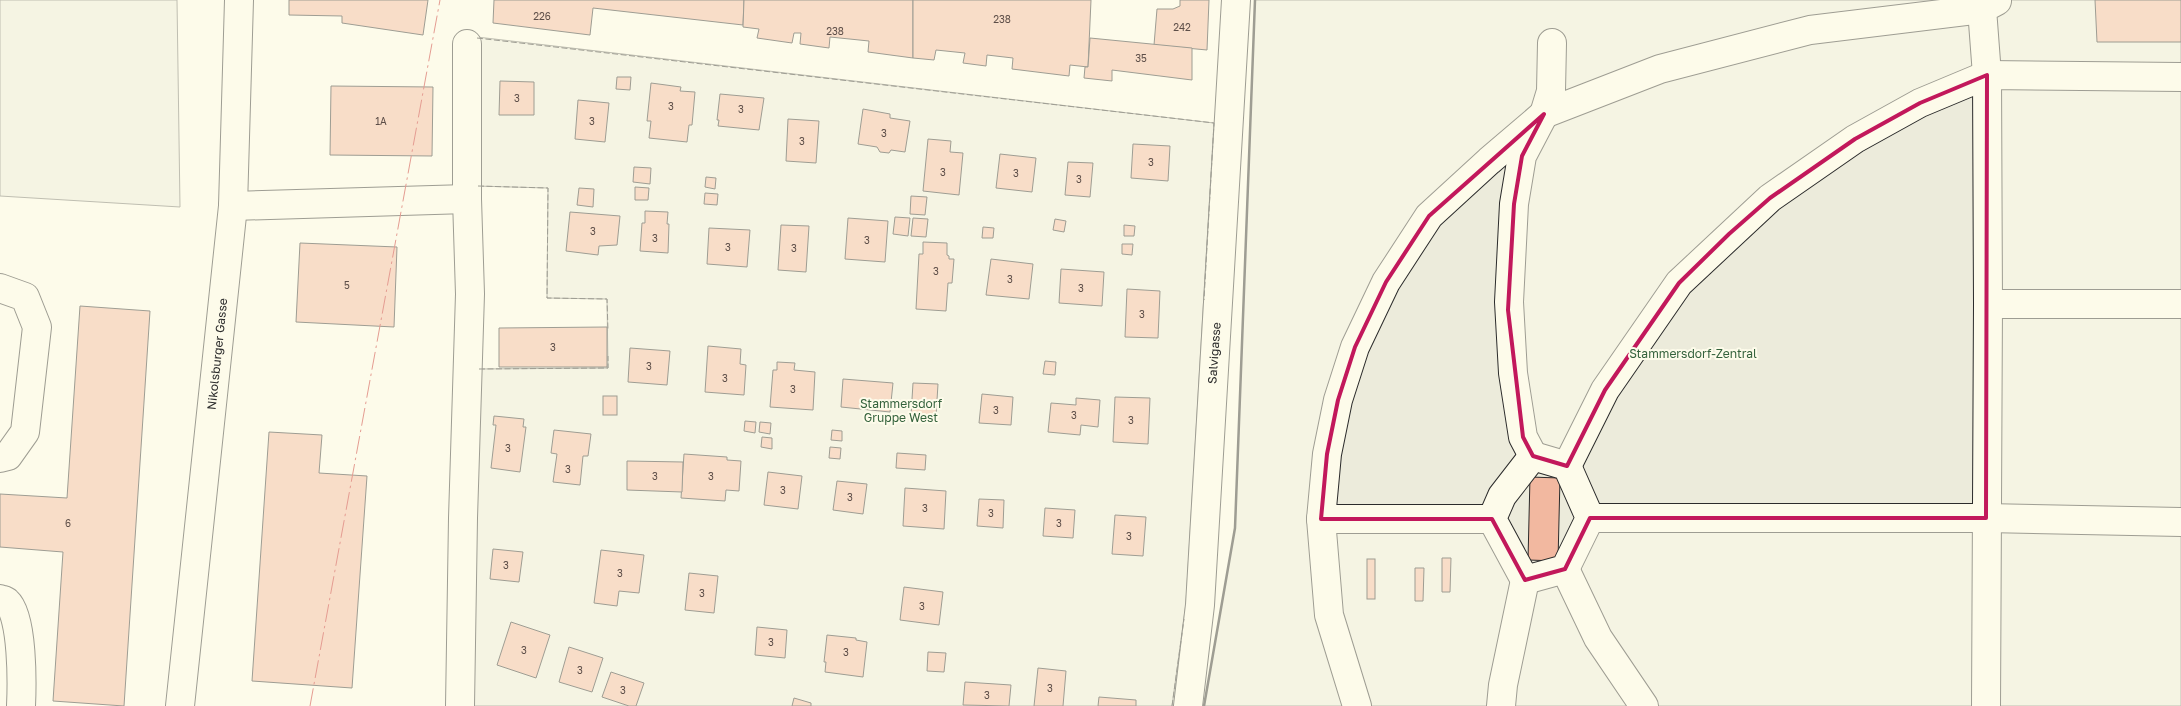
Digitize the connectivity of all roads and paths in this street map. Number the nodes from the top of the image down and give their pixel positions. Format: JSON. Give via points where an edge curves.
{"nodes":[{"id":1,"x":239,"y":0,"type":"edge"},
{"id":2,"x":1236,"y":0,"type":"edge"},
{"id":3,"x":1990,"y":4,"type":"edge"},
{"id":4,"x":1552,"y":43,"type":"dead end"},
{"id":5,"x":467,"y":44,"type":"dead end"},
{"id":6,"x":1987,"y":75,"type":"junction"},
{"id":7,"x":2181,"y":77,"type":"edge"},
{"id":8,"x":1544,"y":114,"type":"junction"},
{"id":9,"x":467,"y":199,"type":"junction"},
{"id":10,"x":233,"y":206,"type":"junction"},
{"id":11,"x":0,"y":288,"type":"edge"},
{"id":12,"x":1988,"y":304,"type":"junction"},
{"id":13,"x":2181,"y":304,"type":"edge"},
{"id":14,"x":1533,"y":456,"type":"junction"},
{"id":15,"x":0,"y":458,"type":"edge"},
{"id":16,"x":1567,"y":466,"type":"junction"},
{"id":17,"x":1590,"y":518,"type":"junction"},
{"id":18,"x":1986,"y":518,"type":"junction"},
{"id":19,"x":1321,"y":519,"type":"junction"},
{"id":20,"x":1492,"y":519,"type":"junction"},
{"id":21,"x":2181,"y":522,"type":"edge"},
{"id":22,"x":1565,"y":569,"type":"junction"},
{"id":23,"x":1525,"y":580,"type":"junction"},
{"id":24,"x":0,"y":598,"type":"edge"},
{"id":25,"x":21,"y":706,"type":"edge"},
{"id":26,"x":180,"y":706,"type":"edge"},
{"id":27,"x":460,"y":706,"type":"edge"},
{"id":28,"x":1188,"y":706,"type":"edge"},
{"id":29,"x":1358,"y":706,"type":"edge"},
{"id":30,"x":1501,"y":706,"type":"edge"},
{"id":31,"x":1644,"y":706,"type":"edge"},
{"id":32,"x":1986,"y":706,"type":"edge"}],
"edges":[{"from":1,"to":10,"type":"street","name":"Nikolsburger Gasse"},
{"from":2,"to":28,"type":"street","name":"Salvigasse","via":[[1200,605]]},
{"from":3,"to":6,"type":"street"},
{"from":3,"to":8,"type":"street","via":[[1810,30],[1660,69]]},
{"from":4,"to":8,"type":"street","via":[[1551,91]]},
{"from":5,"to":9,"type":"street"},
{"from":6,"to":7,"type":"street"},
{"from":6,"to":12,"type":"street"},
{"from":6,"to":16,"type":"street","via":[[1920,103],[1855,139],[1770,198],[1730,234],[1679,283],[1605,390]]},
{"from":8,"to":14,"type":"street","via":[[1522,156],[1514,204],[1508,310],[1523,437]]},
{"from":8,"to":19,"type":"street","via":[[1429,216],[1386,282],[1355,347],[1338,400],[1327,454]]},
{"from":9,"to":10,"type":"street"},
{"from":9,"to":27,"type":"street","via":[[470,294]]},
{"from":10,"to":26,"type":"street","name":"Nikolsburger Gasse"},
{"from":11,"to":15,"type":"street","via":[[25,297],[37,327],[25,432],[8,456]]},
{"from":12,"to":13,"type":"street"},
{"from":12,"to":18,"type":"street"},
{"from":14,"to":16,"type":"street"},
{"from":14,"to":20,"type":"street","via":[[1502,496]]},
{"from":16,"to":17,"type":"street"},
{"from":17,"to":18,"type":"street"},
{"from":17,"to":22,"type":"street"},
{"from":18,"to":21,"type":"street"},
{"from":18,"to":32,"type":"street"},
{"from":19,"to":20,"type":"street"},
{"from":19,"to":29,"type":"street","via":[[1329,615]]},
{"from":20,"to":23,"type":"street"},
{"from":22,"to":23,"type":"street"},
{"from":22,"to":31,"type":"street","via":[[1598,638]]},
{"from":23,"to":30,"type":"street"},
{"from":24,"to":25,"type":"street","via":[[8,602],[15,616],[20,638]]}]}
